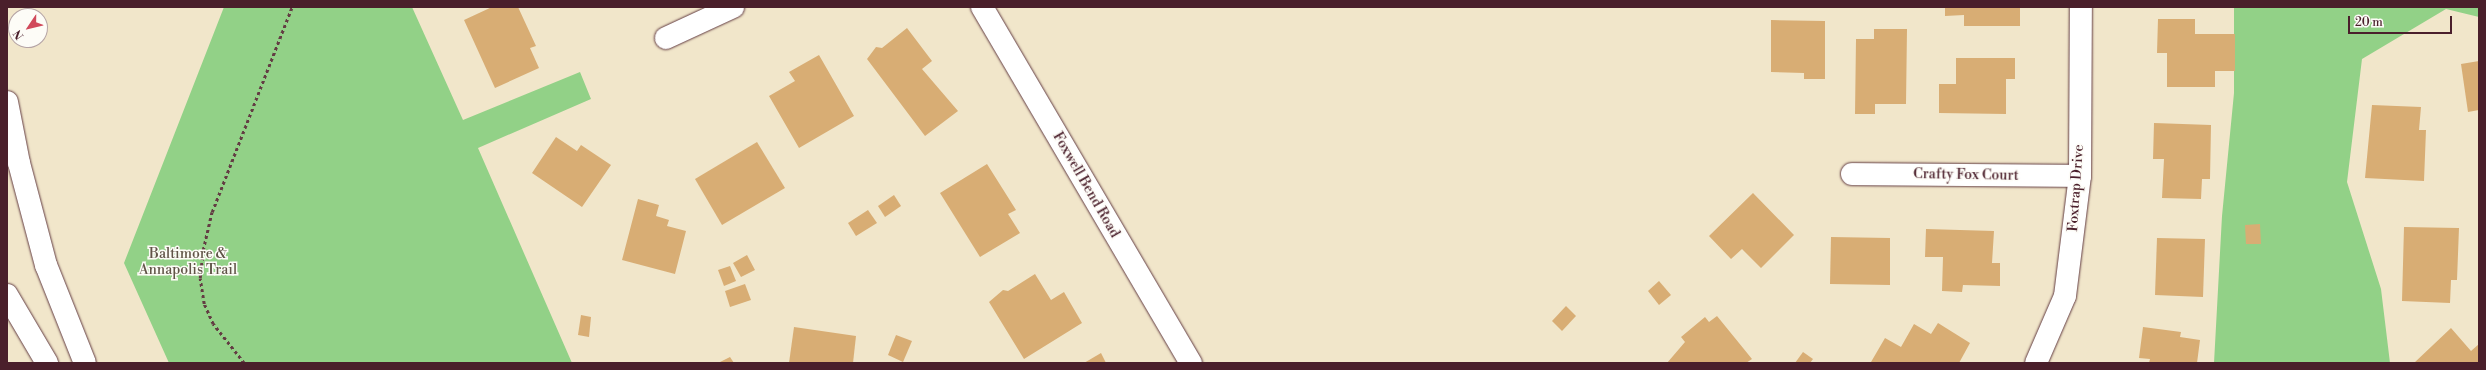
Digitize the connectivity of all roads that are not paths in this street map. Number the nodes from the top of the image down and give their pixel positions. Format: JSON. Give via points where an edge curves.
{"nodes":[{"id":1,"x":733,"y":7,"type":"edge"},
{"id":2,"x":982,"y":7,"type":"edge"},
{"id":3,"x":2081,"y":7,"type":"edge"},
{"id":4,"x":666,"y":38,"type":"dead end"},
{"id":5,"x":7,"y":102,"type":"edge"},
{"id":6,"x":1852,"y":174,"type":"dead end"},
{"id":7,"x":2080,"y":176,"type":"junction"},
{"id":8,"x":7,"y":295,"type":"edge"},
{"id":9,"x":47,"y":363,"type":"edge"},
{"id":10,"x":85,"y":363,"type":"edge"},
{"id":11,"x":1190,"y":363,"type":"edge"},
{"id":12,"x":2036,"y":363,"type":"edge"}],
"edges":[{"from":1,"to":4,"type":"main road"},
{"from":2,"to":11,"type":"main road","name":"Foxwell Bend Road"},
{"from":3,"to":7,"type":"main road","name":"Foxtrap Drive"},
{"from":5,"to":10,"type":"main road","via":[[19,164],[46,265]]},
{"from":6,"to":7,"type":"main road","name":"Crafty Fox Court"},
{"from":7,"to":12,"type":"main road","name":"Foxtrap Drive","via":[[2066,296]]},
{"from":8,"to":9,"type":"main road"}]}
